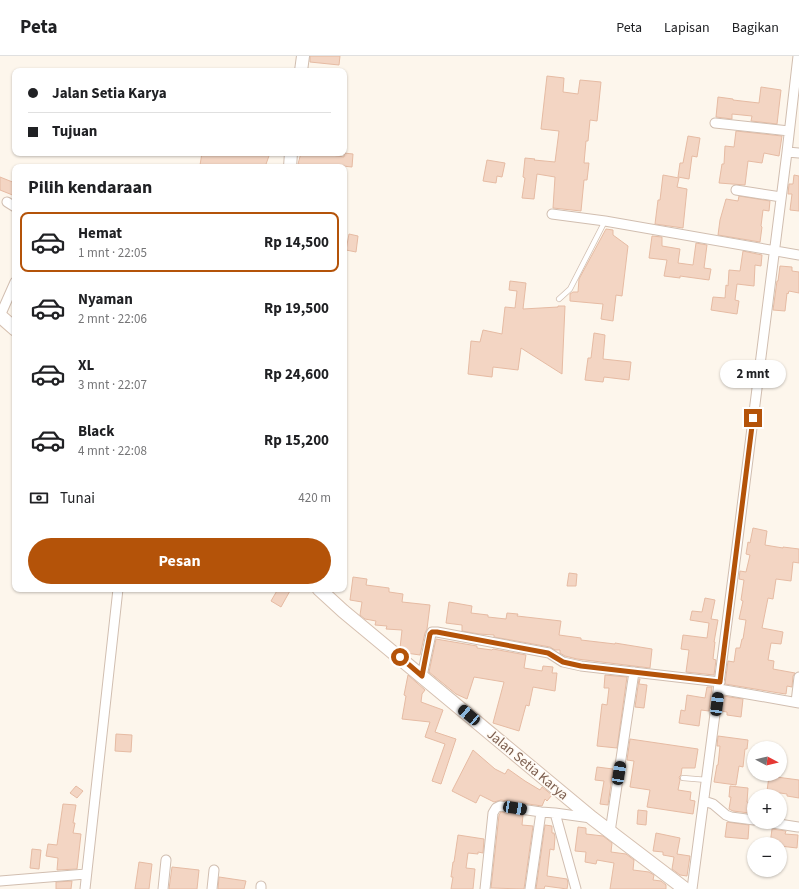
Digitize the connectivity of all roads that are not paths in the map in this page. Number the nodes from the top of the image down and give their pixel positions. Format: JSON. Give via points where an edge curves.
{"nodes":[{"id":1,"x":303,"y":56,"type":"edge"},
{"id":2,"x":798,"y":56,"type":"edge"},
{"id":3,"x":301,"y":68,"type":"edge"},
{"id":4,"x":715,"y":123,"type":"dead end"},
{"id":5,"x":789,"y":131,"type":"junction"},
{"id":6,"x":787,"y":152,"type":"junction"},
{"id":7,"x":799,"y":153,"type":"edge"},
{"id":8,"x":736,"y":190,"type":"dead end"},
{"id":9,"x":780,"y":197,"type":"junction"},
{"id":10,"x":552,"y":214,"type":"dead end"},
{"id":11,"x":605,"y":221,"type":"junction"},
{"id":12,"x":774,"y":251,"type":"junction"},
{"id":13,"x":799,"y":255,"type":"edge"},
{"id":14,"x":12,"y":289,"type":"edge"},
{"id":15,"x":559,"y":299,"type":"dead end"},
{"id":16,"x":0,"y":316,"type":"edge"},
{"id":17,"x":12,"y":326,"type":"edge"},
{"id":18,"x":118,"y":592,"type":"edge"},
{"id":19,"x":322,"y":592,"type":"edge"},
{"id":20,"x":634,"y":672,"type":"junction"},
{"id":21,"x":422,"y":676,"type":"junction"},
{"id":22,"x":799,"y":677,"type":"edge"},
{"id":23,"x":719,"y":686,"type":"junction"},
{"id":24,"x":797,"y":703,"type":"edge"},
{"id":25,"x":683,"y":778,"type":"dead end"},
{"id":26,"x":707,"y":780,"type":"junction"},
{"id":27,"x":704,"y":801,"type":"junction"},
{"id":28,"x":541,"y":812,"type":"junction"},
{"id":29,"x":555,"y":813,"type":"junction"},
{"id":30,"x":592,"y":818,"type":"junction"},
{"id":31,"x":747,"y":819,"type":"edge"},
{"id":32,"x":787,"y":825,"type":"edge"},
{"id":33,"x":798,"y":827,"type":"dead end"},
{"id":34,"x":610,"y":832,"type":"junction"},
{"id":35,"x":166,"y":860,"type":"dead end"},
{"id":36,"x":214,"y":870,"type":"dead end"},
{"id":37,"x":86,"y":874,"type":"junction"},
{"id":38,"x":0,"y":881,"type":"edge"},
{"id":39,"x":85,"y":889,"type":"edge"},
{"id":40,"x":163,"y":889,"type":"edge"},
{"id":41,"x":212,"y":889,"type":"edge"},
{"id":42,"x":485,"y":889,"type":"edge"},
{"id":43,"x":530,"y":889,"type":"edge"},
{"id":44,"x":576,"y":889,"type":"edge"},
{"id":45,"x":685,"y":889,"type":"edge"},
{"id":46,"x":692,"y":889,"type":"edge"}],
"edges":[{"from":1,"to":3,"type":"street"},
{"from":2,"to":5,"type":"street"},
{"from":4,"to":5,"type":"street"},
{"from":5,"to":6,"type":"street"},
{"from":6,"to":7,"type":"street"},
{"from":6,"to":9,"type":"street"},
{"from":8,"to":9,"type":"street"},
{"from":9,"to":12,"type":"street"},
{"from":10,"to":11,"type":"street"},
{"from":11,"to":12,"type":"street"},
{"from":11,"to":15,"type":"lane","via":[[570,289]]},
{"from":12,"to":13,"type":"street"},
{"from":12,"to":23,"type":"street"},
{"from":14,"to":16,"type":"street"},
{"from":16,"to":17,"type":"main road"},
{"from":18,"to":37,"type":"street"},
{"from":19,"to":21,"type":"main road","name":"Jalan Setia Karya"},
{"from":20,"to":21,"type":"street","via":[[581,666],[563,662],[548,653],[432,632]]},
{"from":20,"to":23,"type":"street"},
{"from":20,"to":34,"type":"street"},
{"from":21,"to":30,"type":"main road","name":"Jalan Setia Karya"},
{"from":22,"to":24,"type":"street"},
{"from":23,"to":24,"type":"street"},
{"from":23,"to":26,"type":"street"},
{"from":25,"to":26,"type":"lane"},
{"from":26,"to":27,"type":"street"},
{"from":27,"to":31,"type":"street","via":[[713,804],[726,815]]},
{"from":27,"to":46,"type":"street"},
{"from":28,"to":29,"type":"street"},
{"from":28,"to":42,"type":"street","via":[[500,806],[496,808],[493,813]]},
{"from":28,"to":43,"type":"street"},
{"from":29,"to":30,"type":"street"},
{"from":29,"to":44,"type":"street"},
{"from":30,"to":34,"type":"main road","name":"Jalan Setia Karya"},
{"from":32,"to":33,"type":"street"},
{"from":34,"to":45,"type":"main road","name":"Jalan Setia Karya"},
{"from":35,"to":40,"type":"street"},
{"from":36,"to":41,"type":"street"},
{"from":37,"to":38,"type":"street"},
{"from":37,"to":39,"type":"street"}]}
